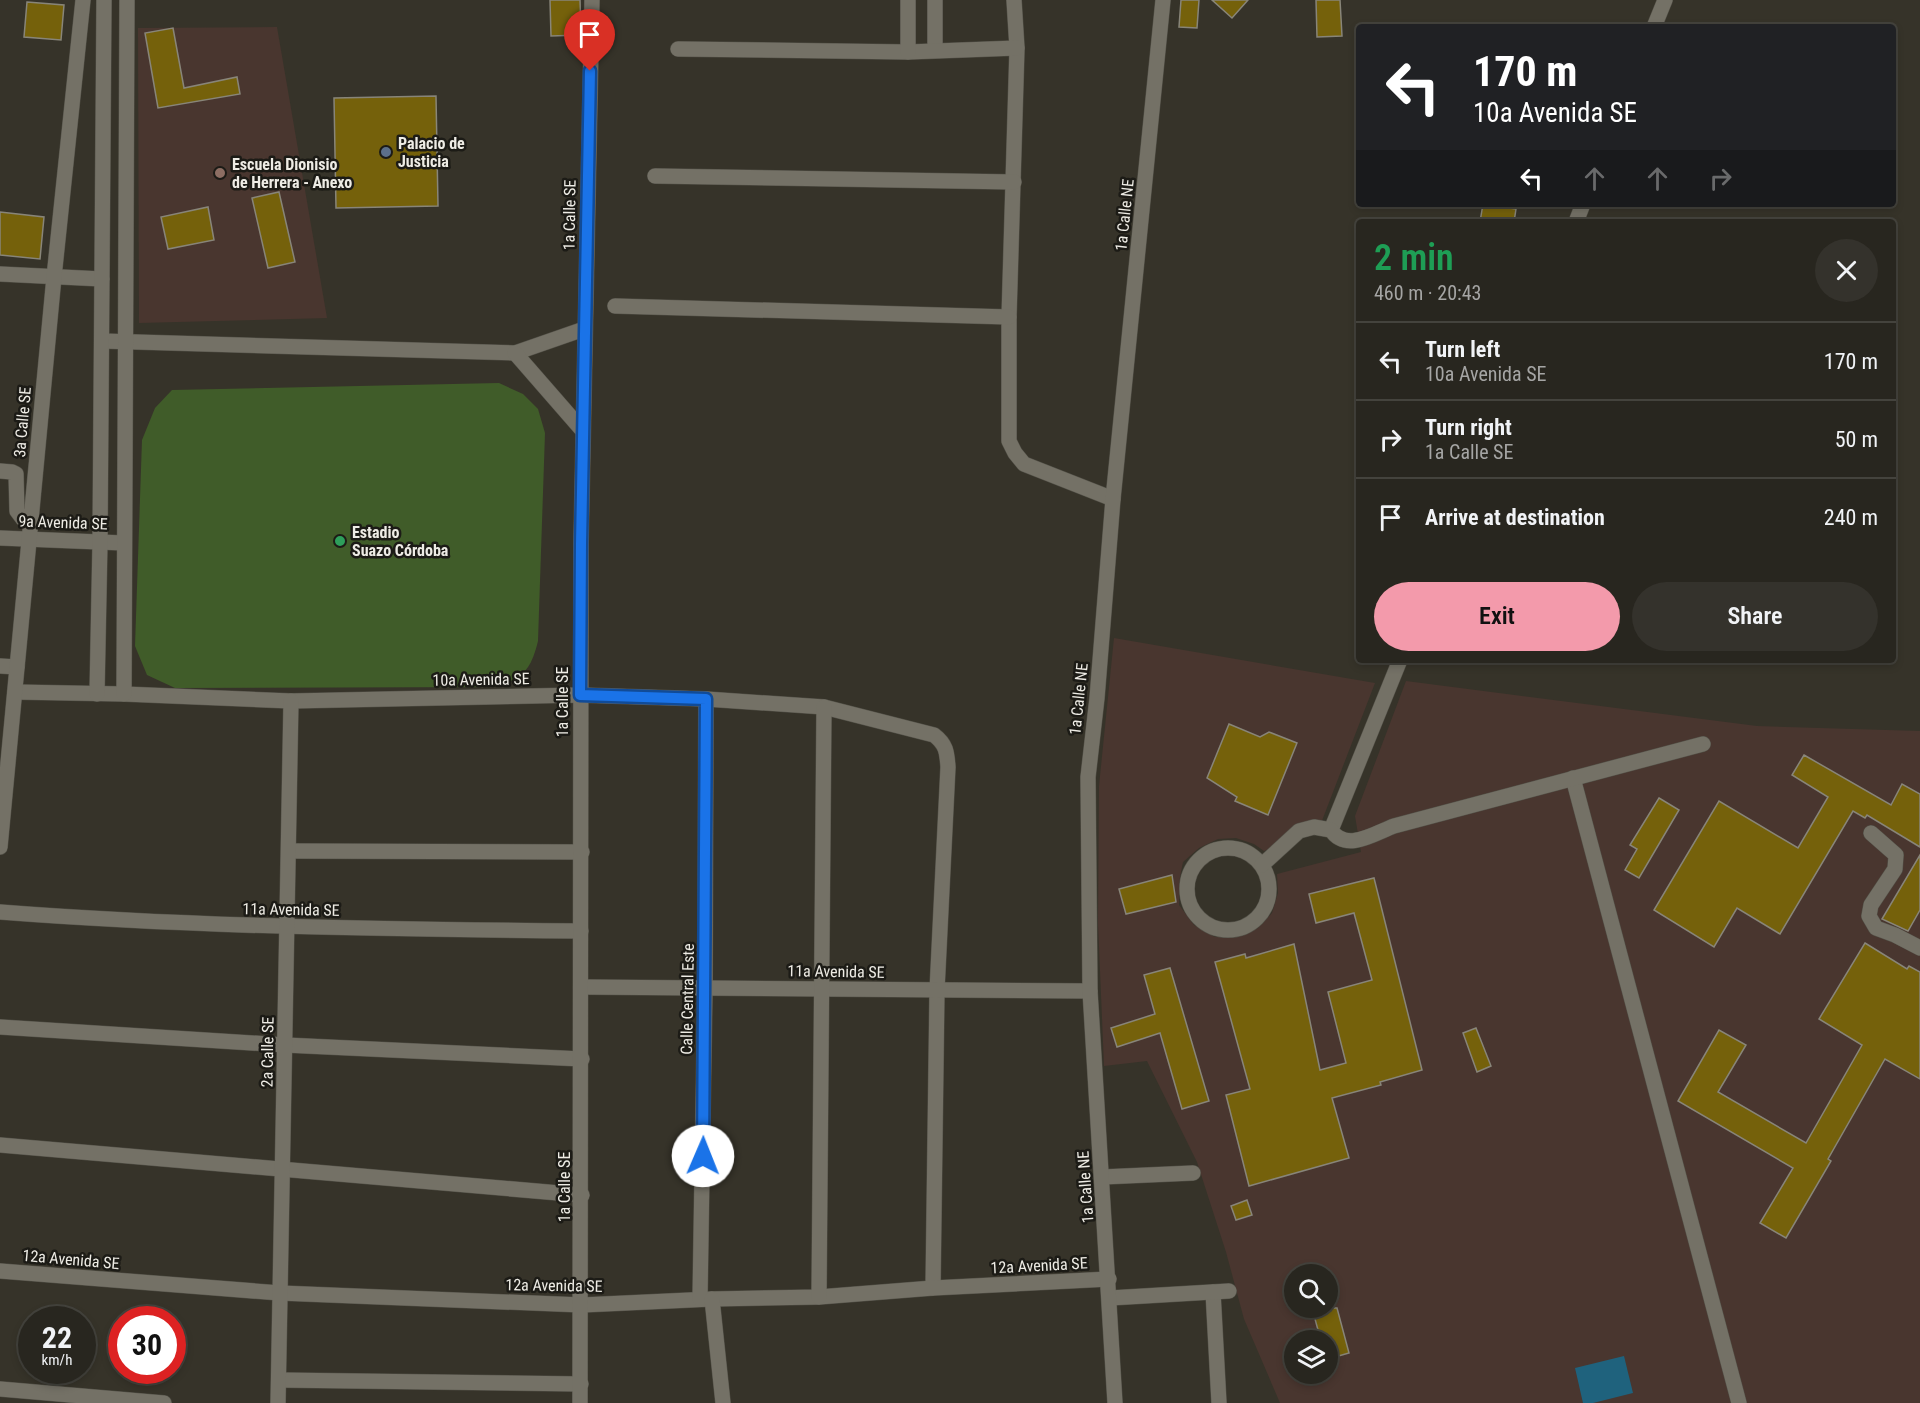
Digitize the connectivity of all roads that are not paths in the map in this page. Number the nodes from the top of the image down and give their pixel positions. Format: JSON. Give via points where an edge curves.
{"nodes":[{"id":1,"x":83,"y":0,"type":"edge"},
{"id":2,"x":104,"y":0,"type":"edge"},
{"id":3,"x":127,"y":0,"type":"edge"},
{"id":4,"x":592,"y":0,"type":"edge"},
{"id":5,"x":908,"y":0,"type":"edge"},
{"id":6,"x":935,"y":0,"type":"edge"},
{"id":7,"x":1014,"y":0,"type":"edge"},
{"id":8,"x":1163,"y":0,"type":"edge"},
{"id":9,"x":1665,"y":0,"type":"edge"},
{"id":10,"x":1655,"y":24,"type":"edge"},
{"id":11,"x":1017,"y":48,"type":"junction"},
{"id":12,"x":678,"y":49,"type":"dead end"},
{"id":13,"x":935,"y":50,"type":"junction"},
{"id":14,"x":908,"y":51,"type":"junction"},
{"id":15,"x":655,"y":176,"type":"dead end"},
{"id":16,"x":1014,"y":182,"type":"junction"},
{"id":17,"x":0,"y":274,"type":"edge"},
{"id":18,"x":54,"y":277,"type":"junction"},
{"id":19,"x":102,"y":279,"type":"junction"},
{"id":20,"x":615,"y":306,"type":"dead end"},
{"id":21,"x":1009,"y":317,"type":"junction"},
{"id":22,"x":584,"y":329,"type":"junction"},
{"id":23,"x":102,"y":340,"type":"junction"},
{"id":24,"x":125,"y":341,"type":"junction"},
{"id":25,"x":515,"y":352,"type":"junction"},
{"id":26,"x":583,"y":431,"type":"junction"},
{"id":27,"x":0,"y":471,"type":"edge"},
{"id":28,"x":1113,"y":499,"type":"junction"},
{"id":29,"x":31,"y":520,"type":"junction"},
{"id":30,"x":0,"y":538,"type":"edge"},
{"id":31,"x":29,"y":539,"type":"junction"},
{"id":32,"x":100,"y":542,"type":"junction"},
{"id":33,"x":124,"y":543,"type":"junction"},
{"id":34,"x":1399,"y":663,"type":"edge"},
{"id":35,"x":0,"y":666,"type":"edge"},
{"id":36,"x":17,"y":667,"type":"junction"},
{"id":37,"x":15,"y":692,"type":"junction"},
{"id":38,"x":97,"y":694,"type":"junction"},
{"id":39,"x":124,"y":694,"type":"junction"},
{"id":40,"x":580,"y":695,"type":"junction"},
{"id":41,"x":706,"y":699,"type":"junction"},
{"id":42,"x":291,"y":701,"type":"junction"},
{"id":43,"x":824,"y":707,"type":"junction"},
{"id":44,"x":1703,"y":744,"type":"dead end"},
{"id":45,"x":1573,"y":778,"type":"junction"},
{"id":46,"x":3,"y":787,"type":"edge"},
{"id":47,"x":1331,"y":830,"type":"junction"},
{"id":48,"x":1871,"y":833,"type":"dead end"},
{"id":49,"x":0,"y":848,"type":"edge"},
{"id":50,"x":289,"y":851,"type":"junction"},
{"id":51,"x":582,"y":852,"type":"junction"},
{"id":52,"x":1262,"y":865,"type":"junction"},
{"id":53,"x":0,"y":912,"type":"edge"},
{"id":54,"x":287,"y":928,"type":"junction"},
{"id":55,"x":581,"y":931,"type":"junction"},
{"id":56,"x":1920,"y":948,"type":"edge"},
{"id":57,"x":582,"y":987,"type":"junction"},
{"id":58,"x":705,"y":988,"type":"junction"},
{"id":59,"x":822,"y":988,"type":"junction"},
{"id":60,"x":938,"y":990,"type":"junction"},
{"id":61,"x":1090,"y":991,"type":"junction"},
{"id":62,"x":0,"y":1027,"type":"edge"},
{"id":63,"x":285,"y":1045,"type":"junction"},
{"id":64,"x":582,"y":1059,"type":"junction"},
{"id":65,"x":0,"y":1145,"type":"edge"},
{"id":66,"x":283,"y":1170,"type":"junction"},
{"id":67,"x":1192,"y":1173,"type":"dead end"},
{"id":68,"x":1102,"y":1177,"type":"junction"},
{"id":69,"x":582,"y":1196,"type":"junction"},
{"id":70,"x":0,"y":1271,"type":"edge"},
{"id":71,"x":1109,"y":1279,"type":"junction"},
{"id":72,"x":933,"y":1288,"type":"junction"},
{"id":73,"x":1229,"y":1291,"type":"dead end"},
{"id":74,"x":1213,"y":1292,"type":"junction"},
{"id":75,"x":280,"y":1293,"type":"junction"},
{"id":76,"x":819,"y":1297,"type":"junction"},
{"id":77,"x":1110,"y":1298,"type":"junction"},
{"id":78,"x":706,"y":1299,"type":"junction"},
{"id":79,"x":582,"y":1305,"type":"junction"},
{"id":80,"x":279,"y":1380,"type":"junction"},
{"id":81,"x":581,"y":1384,"type":"junction"},
{"id":82,"x":0,"y":1389,"type":"edge"},
{"id":83,"x":164,"y":1403,"type":"edge"},
{"id":84,"x":278,"y":1403,"type":"edge"},
{"id":85,"x":580,"y":1403,"type":"edge"},
{"id":86,"x":723,"y":1403,"type":"edge"},
{"id":87,"x":1115,"y":1403,"type":"edge"},
{"id":88,"x":1219,"y":1403,"type":"edge"},
{"id":89,"x":1739,"y":1403,"type":"edge"}],
"edges":[{"from":1,"to":18,"type":"street","name":"3a Calle SE"},
{"from":2,"to":19,"type":"street"},
{"from":3,"to":24,"type":"street"},
{"from":4,"to":22,"type":"street","name":"1a Calle SE"},
{"from":5,"to":14,"type":"street"},
{"from":6,"to":13,"type":"street"},
{"from":7,"to":11,"type":"street"},
{"from":8,"to":28,"type":"street","name":"1a Calle NE"},
{"from":9,"to":10,"type":"street"},
{"from":11,"to":13,"type":"street"},
{"from":11,"to":16,"type":"street"},
{"from":12,"to":14,"type":"street"},
{"from":13,"to":14,"type":"street"},
{"from":15,"to":16,"type":"street"},
{"from":16,"to":21,"type":"street"},
{"from":17,"to":18,"type":"street"},
{"from":18,"to":19,"type":"street"},
{"from":18,"to":29,"type":"street","name":"3a Calle SE"},
{"from":19,"to":23,"type":"street"},
{"from":20,"to":21,"type":"street"},
{"from":21,"to":28,"type":"street","via":[[1009,441],[1015,453],[1024,464]]},
{"from":22,"to":25,"type":"street"},
{"from":22,"to":26,"type":"street","name":"1a Calle SE"},
{"from":23,"to":24,"type":"street"},
{"from":23,"to":32,"type":"street"},
{"from":24,"to":25,"type":"street"},
{"from":24,"to":33,"type":"street"},
{"from":25,"to":26,"type":"street"},
{"from":26,"to":40,"type":"street","name":"1a Calle SE"},
{"from":27,"to":29,"type":"street","via":[[16,474],[17,511],[23,519]]},
{"from":28,"to":61,"type":"street","name":"1a Calle NE","via":[[1088,777]]},
{"from":29,"to":31,"type":"street","name":"3a Calle SE"},
{"from":30,"to":31,"type":"street","name":"9a Avenida SE"},
{"from":31,"to":32,"type":"street","name":"9a Avenida SE"},
{"from":31,"to":36,"type":"street","name":"3a Calle SE"},
{"from":32,"to":33,"type":"street","name":"9a Avenida SE"},
{"from":32,"to":38,"type":"street"},
{"from":33,"to":39,"type":"street"},
{"from":34,"to":47,"type":"street"},
{"from":35,"to":36,"type":"street"},
{"from":36,"to":37,"type":"street","name":"3a Calle SE"},
{"from":37,"to":38,"type":"street","name":"10a Avenida SE"},
{"from":37,"to":46,"type":"street","name":"3a Calle SE"},
{"from":38,"to":39,"type":"street","name":"10a Avenida SE"},
{"from":39,"to":42,"type":"street","name":"10a Avenida SE"},
{"from":40,"to":41,"type":"street","name":"10a Avenida SE"},
{"from":40,"to":42,"type":"street","name":"10a Avenida SE"},
{"from":40,"to":51,"type":"street","name":"1a Calle SE"},
{"from":41,"to":43,"type":"street","name":"10a Avenida SE"},
{"from":41,"to":58,"type":"street","name":"Calle Central Este"},
{"from":42,"to":50,"type":"street","name":"2a Calle SE"},
{"from":43,"to":59,"type":"street"},
{"from":43,"to":60,"type":"street","name":"10a Avenida SE","via":[[934,735],[947,750]]},
{"from":44,"to":45,"type":"street"},
{"from":45,"to":47,"type":"street","via":[[1394,826],[1354,842],[1336,837]]},
{"from":45,"to":89,"type":"street"},
{"from":46,"to":49,"type":"street","name":"3a Calle SE"},
{"from":47,"to":52,"type":"street","via":[[1314,827],[1299,831]]},
{"from":48,"to":56,"type":"street","via":[[1896,855],[1895,869],[1871,905],[1869,916],[1876,928]]},
{"from":50,"to":51,"type":"street"},
{"from":50,"to":54,"type":"street","name":"2a Calle SE"},
{"from":51,"to":55,"type":"street","name":"1a Calle SE"},
{"from":52,"to":52,"type":"street","via":[[1253,856],[1229,847],[1204,854],[1189,875],[1187,894],[1194,912],[1214,928],[1226,930],[1251,923],[1268,896]]},
{"from":53,"to":54,"type":"street","name":"11a Avenida SE"},
{"from":54,"to":55,"type":"street","name":"11a Avenida SE"},
{"from":54,"to":63,"type":"street","name":"2a Calle SE"},
{"from":55,"to":57,"type":"street","name":"1a Calle SE"},
{"from":57,"to":58,"type":"street","name":"11a Avenida SE"},
{"from":57,"to":64,"type":"street","name":"1a Calle SE"},
{"from":58,"to":59,"type":"street","name":"11a Avenida SE"},
{"from":58,"to":78,"type":"street","name":"Calle Central Este"},
{"from":59,"to":60,"type":"street","name":"11a Avenida SE"},
{"from":59,"to":76,"type":"street"},
{"from":60,"to":61,"type":"street","name":"11a Avenida SE"},
{"from":60,"to":72,"type":"street"},
{"from":61,"to":68,"type":"street","name":"1a Calle NE"},
{"from":62,"to":63,"type":"street"},
{"from":63,"to":64,"type":"street"},
{"from":63,"to":66,"type":"street","name":"2a Calle SE"},
{"from":64,"to":69,"type":"street","name":"1a Calle SE"},
{"from":65,"to":66,"type":"street"},
{"from":66,"to":69,"type":"street"},
{"from":66,"to":75,"type":"street","name":"2a Calle SE"},
{"from":67,"to":68,"type":"street"},
{"from":68,"to":71,"type":"street","name":"1a Calle NE"},
{"from":69,"to":79,"type":"street","name":"1a Calle SE"},
{"from":70,"to":75,"type":"street","name":"12a Avenida SE"},
{"from":71,"to":72,"type":"street","name":"12a Avenida SE"},
{"from":71,"to":77,"type":"street","name":"1a Calle NE"},
{"from":72,"to":76,"type":"street","name":"12a Avenida SE"},
{"from":73,"to":74,"type":"street"},
{"from":74,"to":77,"type":"street"},
{"from":74,"to":88,"type":"street"},
{"from":75,"to":79,"type":"street","name":"12a Avenida SE"},
{"from":75,"to":80,"type":"street","name":"2a Calle SE"},
{"from":76,"to":78,"type":"street","name":"12a Avenida SE"},
{"from":77,"to":87,"type":"street","name":"1a Calle NE"},
{"from":78,"to":79,"type":"street","name":"12a Avenida SE"},
{"from":78,"to":86,"type":"street","name":"Calle Central Este"},
{"from":79,"to":81,"type":"street","name":"1a Calle SE"},
{"from":80,"to":81,"type":"street"},
{"from":80,"to":84,"type":"street","name":"2a Calle SE"},
{"from":81,"to":85,"type":"street","name":"1a Calle SE"},
{"from":82,"to":83,"type":"street"}]}
